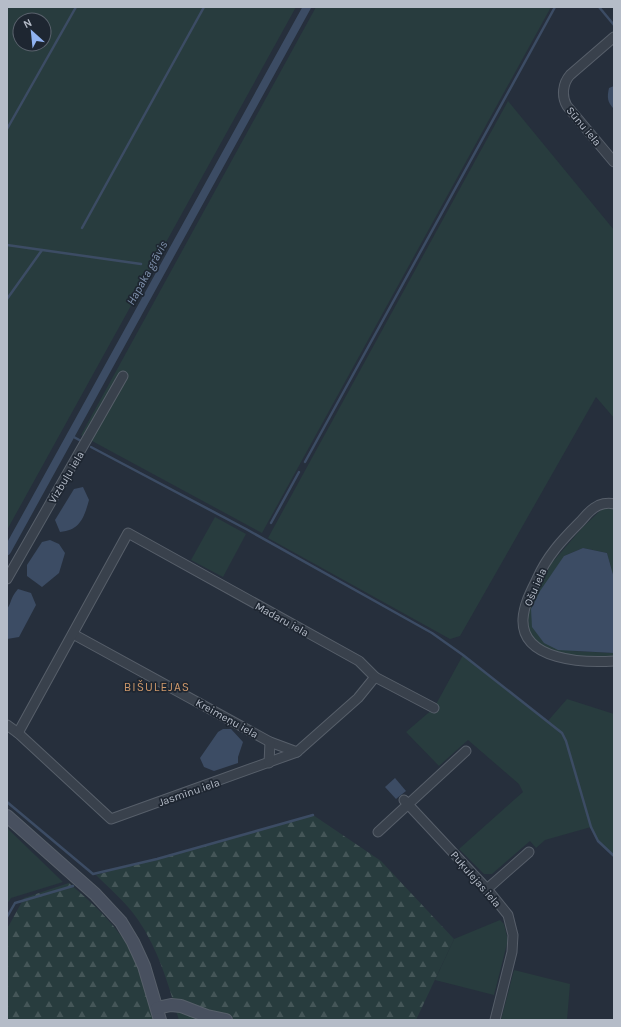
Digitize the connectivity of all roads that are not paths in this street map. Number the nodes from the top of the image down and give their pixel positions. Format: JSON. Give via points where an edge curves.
{"nodes":[{"id":1,"x":614,"y":37,"type":"edge"},
{"id":2,"x":614,"y":161,"type":"edge"},
{"id":3,"x":124,"y":376,"type":"dead end"},
{"id":4,"x":614,"y":504,"type":"edge"},
{"id":5,"x":7,"y":579,"type":"edge"},
{"id":6,"x":73,"y":634,"type":"junction"},
{"id":7,"x":614,"y":661,"type":"edge"},
{"id":8,"x":376,"y":677,"type":"junction"},
{"id":9,"x":434,"y":708,"type":"dead end"},
{"id":10,"x":7,"y":725,"type":"edge"},
{"id":11,"x":18,"y":733,"type":"junction"},
{"id":12,"x":270,"y":742,"type":"junction"},
{"id":13,"x":466,"y":751,"type":"dead end"},
{"id":14,"x":298,"y":752,"type":"junction"},
{"id":15,"x":269,"y":763,"type":"junction"},
{"id":16,"x":407,"y":802,"type":"junction"},
{"id":17,"x":7,"y":816,"type":"edge"},
{"id":18,"x":378,"y":832,"type":"dead end"},
{"id":19,"x":529,"y":852,"type":"dead end"},
{"id":20,"x":487,"y":889,"type":"junction"},
{"id":21,"x":158,"y":1014,"type":"edge"},
{"id":22,"x":226,"y":1020,"type":"edge"},
{"id":23,"x":495,"y":1020,"type":"edge"}],
"edges":[{"from":1,"to":2,"type":"street","name":"Sūnu iela","via":[[570,75],[564,85],[563,95],[567,106]]},
{"from":3,"to":5,"type":"street","name":"Vizbuļu iela"},
{"from":4,"to":7,"type":"street","name":"Ošu iela","via":[[595,507],[557,545],[542,567],[528,596],[523,619],[528,637],[536,647],[547,653],[585,662]]},
{"from":6,"to":8,"type":"street","name":"Madaru iela","via":[[128,533],[359,661]]},
{"from":6,"to":11,"type":"street"},
{"from":6,"to":12,"type":"street","name":"Kreimeņu iela"},
{"from":8,"to":9,"type":"street","name":"Madaru iela"},
{"from":8,"to":14,"type":"street","name":"Jasmīnu iela","via":[[358,698]]},
{"from":10,"to":11,"type":"street","name":"Jasmīnu iela"},
{"from":11,"to":15,"type":"street","name":"Jasmīnu iela","via":[[111,819]]},
{"from":12,"to":14,"type":"street","name":"Kreimeņu iela"},
{"from":12,"to":15,"type":"street"},
{"from":13,"to":16,"type":"street"},
{"from":14,"to":15,"type":"street","name":"Jasmīnu iela"},
{"from":16,"to":18,"type":"street"},
{"from":16,"to":20,"type":"street","name":"Puķulejas iela"},
{"from":17,"to":21,"type":"main road","via":[[95,894],[121,922],[144,966]]},
{"from":19,"to":20,"type":"street"},
{"from":20,"to":23,"type":"street","name":"Puķulejas iela","via":[[508,915],[513,935],[512,952]]},
{"from":21,"to":22,"type":"main road","via":[[172,1005]]}]}
